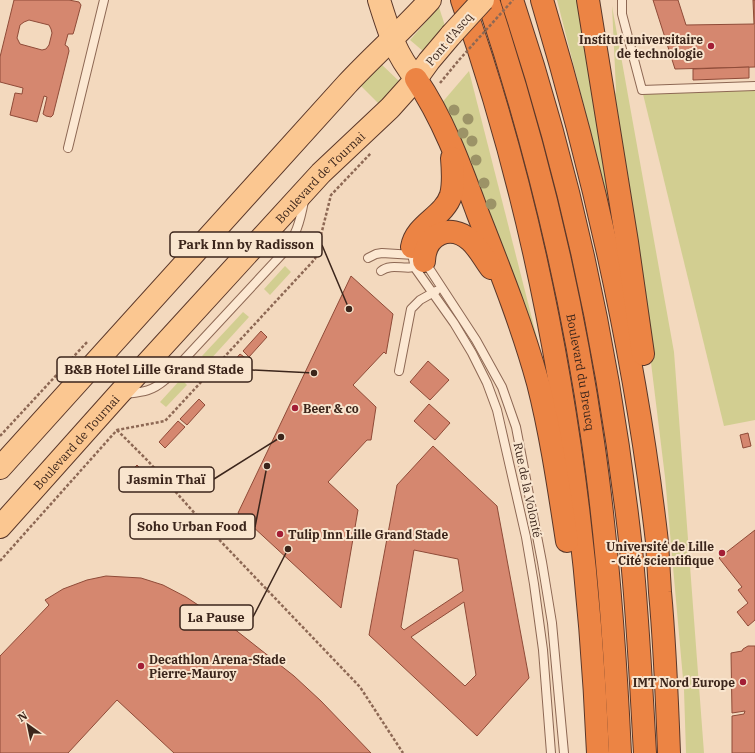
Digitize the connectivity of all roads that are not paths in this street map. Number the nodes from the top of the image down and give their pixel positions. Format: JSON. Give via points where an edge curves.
{"nodes":[{"id":1,"x":104,"y":0,"type":"edge"},
{"id":2,"x":380,"y":0,"type":"edge"},
{"id":3,"x":430,"y":0,"type":"edge"},
{"id":4,"x":462,"y":0,"type":"edge"},
{"id":5,"x":483,"y":0,"type":"edge"},
{"id":6,"x":488,"y":0,"type":"edge"},
{"id":7,"x":513,"y":0,"type":"edge"},
{"id":8,"x":542,"y":0,"type":"edge"},
{"id":9,"x":588,"y":0,"type":"edge"},
{"id":10,"x":622,"y":0,"type":"edge"},
{"id":11,"x":392,"y":39,"type":"junction"},
{"id":12,"x":416,"y":79,"type":"junction"},
{"id":13,"x":755,"y":86,"type":"edge"},
{"id":14,"x":68,"y":148,"type":"dead end"},
{"id":15,"x":452,"y":148,"type":"junction"},
{"id":16,"x":449,"y":199,"type":"junction"},
{"id":17,"x":459,"y":234,"type":"junction"},
{"id":18,"x":368,"y":258,"type":"dead end"},
{"id":19,"x":417,"y":261,"type":"junction"},
{"id":20,"x":382,"y":271,"type":"dead end"},
{"id":21,"x":442,"y":288,"type":"junction"},
{"id":22,"x":432,"y":293,"type":"junction"},
{"id":23,"x":511,"y":298,"type":"junction"},
{"id":24,"x":399,"y":371,"type":"dead end"},
{"id":25,"x":0,"y":468,"type":"edge"},
{"id":26,"x":0,"y":527,"type":"edge"},
{"id":27,"x":657,"y":544,"type":"junction"},
{"id":28,"x":551,"y":753,"type":"edge"},
{"id":29,"x":564,"y":753,"type":"edge"},
{"id":30,"x":589,"y":753,"type":"edge"},
{"id":31,"x":598,"y":753,"type":"edge"},
{"id":32,"x":620,"y":753,"type":"edge"},
{"id":33,"x":645,"y":753,"type":"edge"},
{"id":34,"x":669,"y":753,"type":"edge"}],
"edges":[{"from":1,"to":14,"type":"lane"},
{"from":2,"to":11,"type":"main road"},
{"from":3,"to":11,"type":"main road"},
{"from":4,"to":31,"type":"highway","via":[[480,51],[517,180],[556,363],[584,556]]},
{"from":5,"to":12,"type":"main road","name":"Pont d'Ascq","bridge":true},
{"from":6,"to":32,"type":"highway","name":"Boulevard du Breucq","via":[[536,165],[563,278],[584,388],[610,591]]},
{"from":7,"to":33,"type":"highway","name":"Boulevard du Breucq","via":[[570,204],[602,352],[631,549]]},
{"from":8,"to":27,"type":"highway","via":[[575,116],[616,286],[640,424]]},
{"from":9,"to":27,"type":"highway","via":[[650,402],[657,503]]},
{"from":10,"to":13,"type":"lane","via":[[622,14],[642,90]]},
{"from":11,"to":12,"type":"main road","via":[[399,56]]},
{"from":11,"to":25,"type":"main road","via":[[347,84]]},
{"from":12,"to":15,"type":"highway","via":[[428,97]]},
{"from":12,"to":26,"type":"main road","name":"Boulevard de Tournai","via":[[382,116],[307,188]]},
{"from":15,"to":16,"type":"highway"},
{"from":15,"to":23,"type":"highway"},
{"from":16,"to":17,"type":"highway","via":[[449,216]]},
{"from":16,"to":19,"type":"highway","via":[[439,213],[417,234],[413,243]]},
{"from":17,"to":19,"type":"highway","via":[[447,232],[433,238]]},
{"from":17,"to":23,"type":"highway","via":[[471,241],[480,251]]},
{"from":18,"to":19,"type":"lane","via":[[382,253]]},
{"from":19,"to":20,"type":"lane","via":[[388,267]]},
{"from":19,"to":21,"type":"lane","name":"Rue de la Volonté"},
{"from":19,"to":22,"type":"lane","name":"Rue de la Volonté"},
{"from":21,"to":22,"type":"lane"},
{"from":21,"to":29,"type":"lane","name":"Rue de la Volonté","via":[[476,340],[502,387],[516,427],[552,623]]},
{"from":22,"to":24,"type":"lane","via":[[411,309]]},
{"from":22,"to":28,"type":"lane","name":"Rue de la Volonté","via":[[472,353],[501,423],[534,584]]},
{"from":23,"to":30,"type":"highway","via":[[538,383],[564,522],[573,580]]},
{"from":27,"to":34,"type":"highway"}]}
